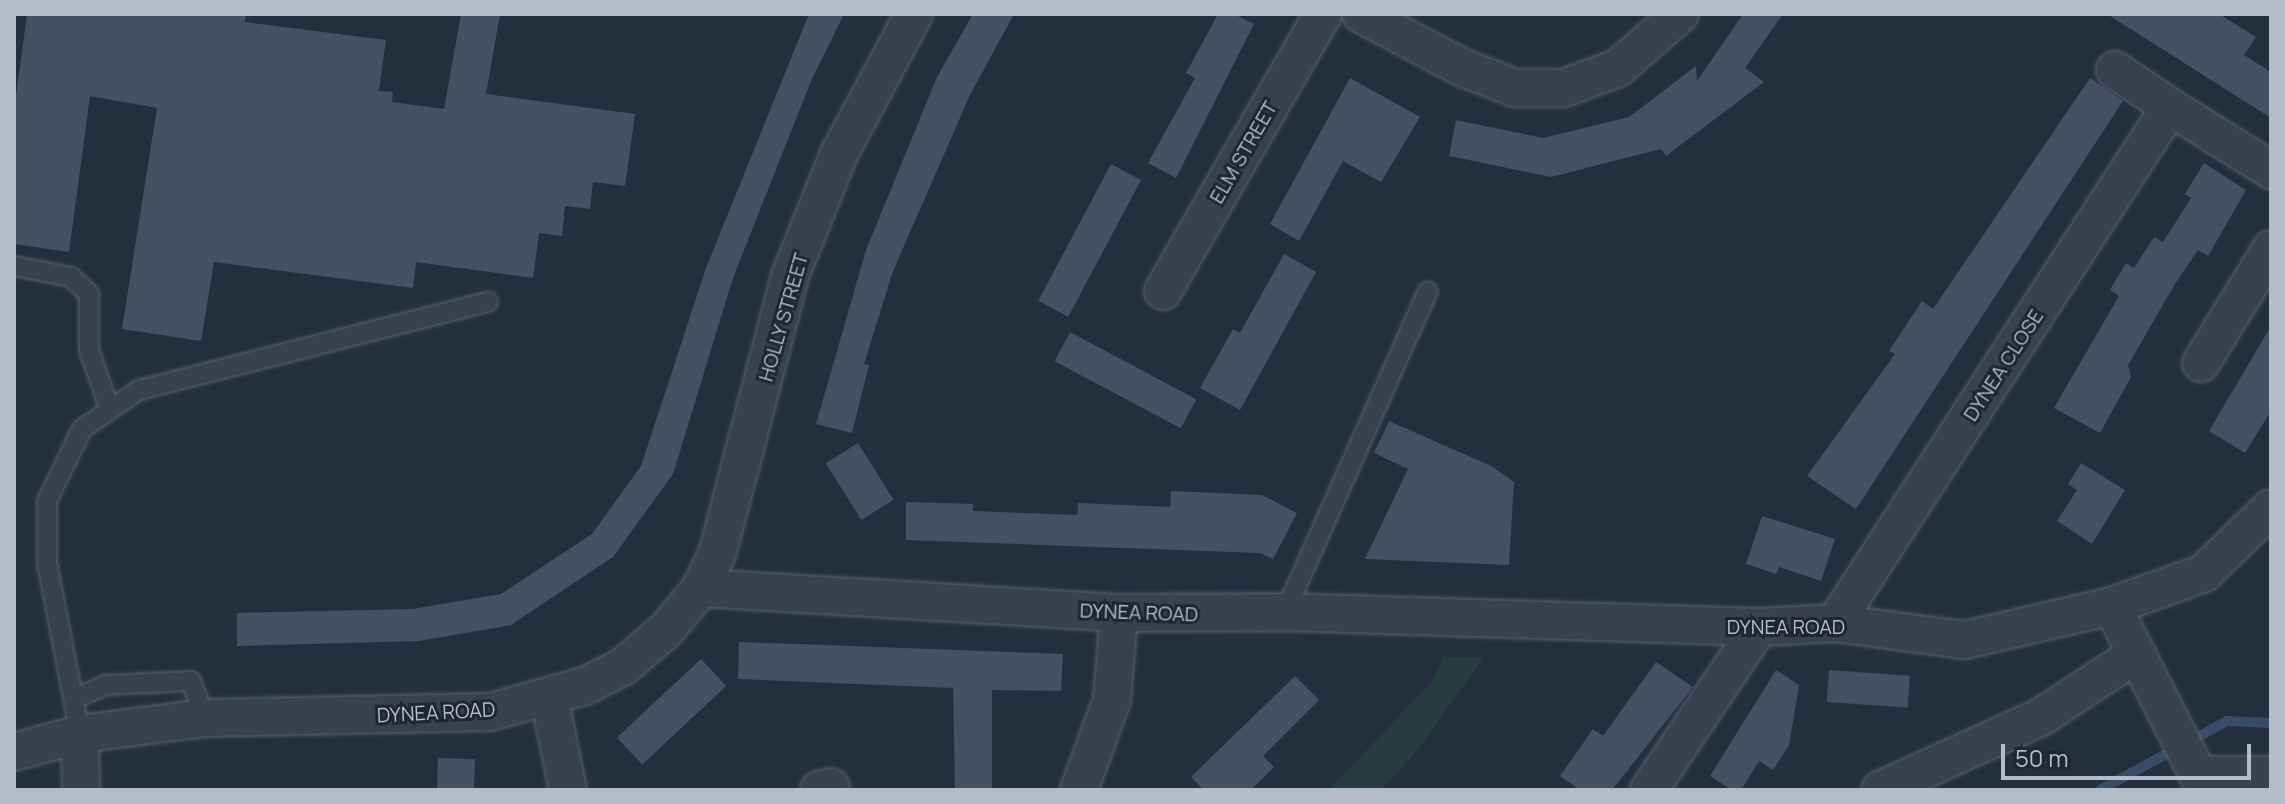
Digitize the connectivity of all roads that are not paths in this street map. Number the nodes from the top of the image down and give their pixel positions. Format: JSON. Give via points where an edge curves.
{"nodes":[{"id":1,"x":914,"y":14,"type":"edge"},
{"id":2,"x":1323,"y":14,"type":"edge"},
{"id":3,"x":1361,"y":14,"type":"edge"},
{"id":4,"x":1680,"y":14,"type":"edge"},
{"id":5,"x":2115,"y":70,"type":"dead end"},
{"id":6,"x":2170,"y":107,"type":"junction"},
{"id":7,"x":2271,"y":170,"type":"edge"},
{"id":8,"x":2271,"y":249,"type":"edge"},
{"id":9,"x":14,"y":266,"type":"edge"},
{"id":10,"x":1163,"y":291,"type":"dead end"},
{"id":11,"x":1428,"y":291,"type":"dead end"},
{"id":12,"x":488,"y":302,"type":"dead end"},
{"id":13,"x":2201,"y":363,"type":"dead end"},
{"id":14,"x":109,"y":407,"type":"junction"},
{"id":15,"x":2271,"y":508,"type":"edge"},
{"id":16,"x":701,"y":588,"type":"junction"},
{"id":17,"x":2112,"y":606,"type":"junction"},
{"id":18,"x":1285,"y":612,"type":"junction"},
{"id":19,"x":1119,"y":613,"type":"junction"},
{"id":20,"x":1835,"y":623,"type":"junction"},
{"id":21,"x":1759,"y":627,"type":"junction"},
{"id":22,"x":2137,"y":654,"type":"junction"},
{"id":23,"x":549,"y":697,"type":"junction"},
{"id":24,"x":74,"y":699,"type":"junction"},
{"id":25,"x":205,"y":718,"type":"junction"},
{"id":26,"x":80,"y":734,"type":"junction"},
{"id":27,"x":14,"y":752,"type":"edge"},
{"id":28,"x":2271,"y":775,"type":"edge"},
{"id":29,"x":81,"y":790,"type":"edge"},
{"id":30,"x":568,"y":790,"type":"edge"},
{"id":31,"x":1079,"y":790,"type":"edge"},
{"id":32,"x":1649,"y":790,"type":"edge"},
{"id":33,"x":1880,"y":790,"type":"edge"}],
"edges":[{"from":1,"to":16,"type":"street","name":"HOLLY STREET","via":[[839,154],[790,276],[738,488]]},
{"from":2,"to":10,"type":"street","name":"ELM STREET"},
{"from":3,"to":4,"type":"street","via":[[1461,67],[1515,88],[1564,88],[1618,68]]},
{"from":5,"to":6,"type":"street"},
{"from":6,"to":7,"type":"street"},
{"from":6,"to":20,"type":"street","name":"DYNEA CLOSE"},
{"from":8,"to":13,"type":"street"},
{"from":9,"to":14,"type":"lane","via":[[71,277],[89,294],[89,350]]},
{"from":11,"to":18,"type":"lane"},
{"from":12,"to":14,"type":"lane","via":[[157,385]]},
{"from":14,"to":24,"type":"lane","via":[[82,429],[47,501],[47,563]]},
{"from":15,"to":17,"type":"street","name":"DYNEA ROAD","via":[[2204,573]]},
{"from":16,"to":19,"type":"street","name":"DYNEA ROAD"},
{"from":16,"to":23,"type":"street","name":"DYNEA ROAD","via":[[666,630],[624,666]]},
{"from":17,"to":20,"type":"street","name":"DYNEA ROAD","via":[[1965,640]]},
{"from":17,"to":22,"type":"street"},
{"from":18,"to":19,"type":"street","name":"DYNEA ROAD"},
{"from":18,"to":21,"type":"street","name":"DYNEA ROAD"},
{"from":19,"to":31,"type":"street","via":[[1112,700]]},
{"from":20,"to":21,"type":"street","name":"DYNEA ROAD"},
{"from":21,"to":32,"type":"street"},
{"from":22,"to":28,"type":"street","via":[[2198,775]]},
{"from":22,"to":33,"type":"street","via":[[2041,717]]},
{"from":23,"to":25,"type":"street","name":"DYNEA ROAD","via":[[490,712]]},
{"from":23,"to":30,"type":"street"},
{"from":24,"to":25,"type":"lane","via":[[105,685],[191,681]]},
{"from":24,"to":26,"type":"lane"},
{"from":25,"to":26,"type":"street","name":"DYNEA ROAD"},
{"from":26,"to":27,"type":"street","name":"DYNEA ROAD"},
{"from":26,"to":29,"type":"street"}]}
